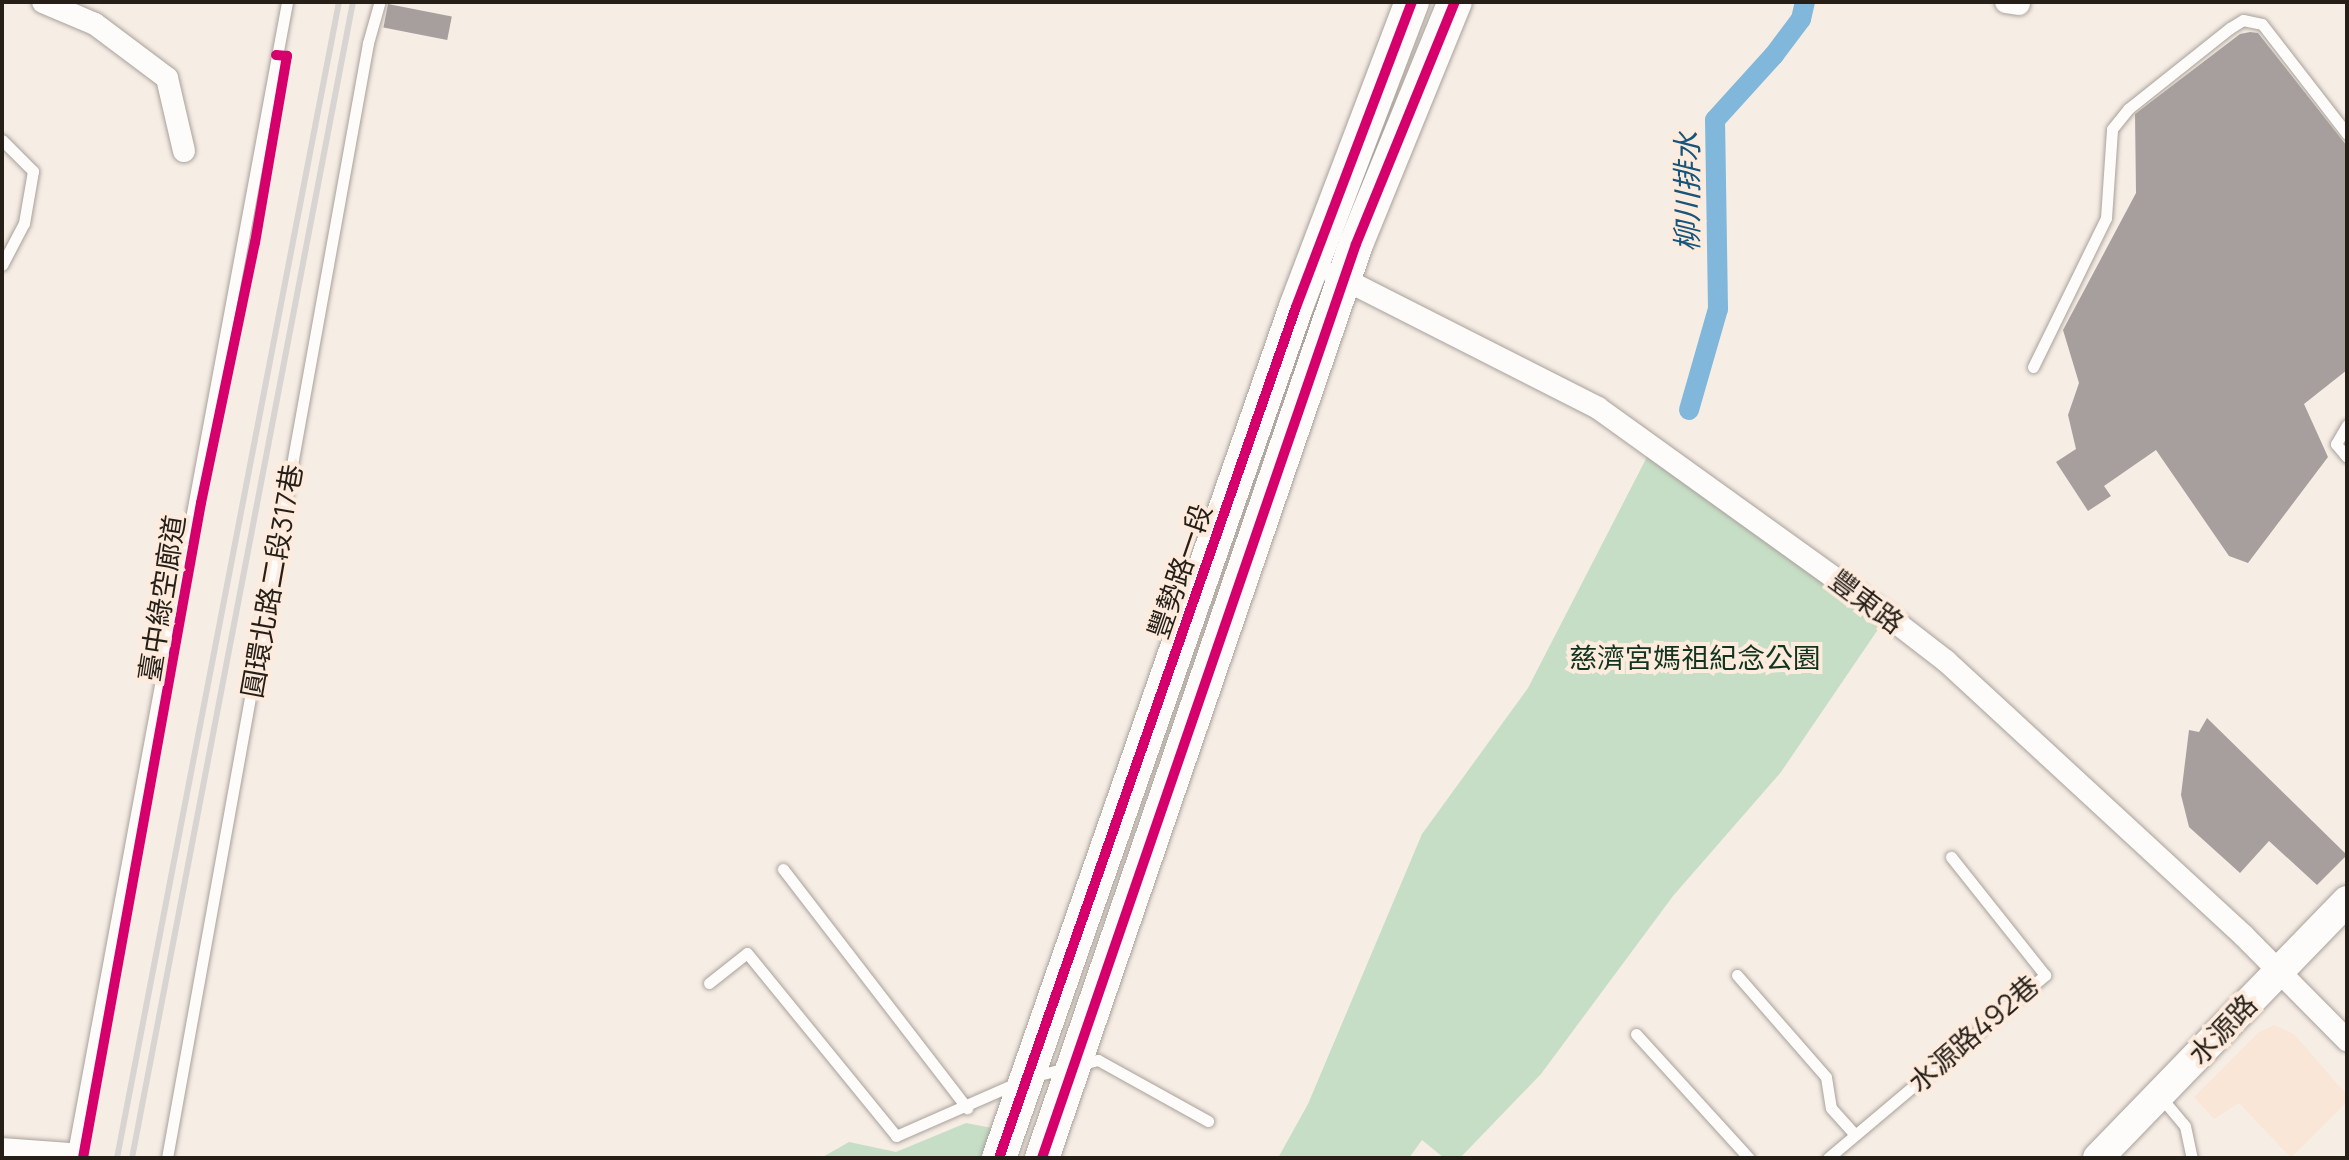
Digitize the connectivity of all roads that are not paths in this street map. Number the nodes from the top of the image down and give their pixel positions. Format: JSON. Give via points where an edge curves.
{"nodes":[{"id":1,"x":43,"y":2,"type":"edge"},
{"id":2,"x":287,"y":2,"type":"edge"},
{"id":3,"x":1412,"y":2,"type":"edge"},
{"id":4,"x":1455,"y":2,"type":"edge"},
{"id":5,"x":379,"y":4,"type":"dead end"},
{"id":6,"x":2347,"y":134,"type":"edge"},
{"id":7,"x":2,"y":140,"type":"edge"},
{"id":8,"x":184,"y":151,"type":"dead end"},
{"id":9,"x":2,"y":265,"type":"edge"},
{"id":10,"x":1312,"y":265,"type":"junction"},
{"id":11,"x":1346,"y":278,"type":"junction"},
{"id":12,"x":2033,"y":367,"type":"dead end"},
{"id":13,"x":2347,"y":425,"type":"edge"},
{"id":14,"x":2347,"y":457,"type":"edge"},
{"id":15,"x":1951,"y":857,"type":"dead end"},
{"id":16,"x":783,"y":869,"type":"dead end"},
{"id":17,"x":2347,"y":901,"type":"edge"},
{"id":18,"x":2278,"y":971,"type":"junction"},
{"id":19,"x":1737,"y":975,"type":"dead end"},
{"id":20,"x":709,"y":983,"type":"dead end"},
{"id":21,"x":1636,"y":1034,"type":"dead end"},
{"id":22,"x":2347,"y":1040,"type":"edge"},
{"id":23,"x":1072,"y":1066,"type":"junction"},
{"id":24,"x":1027,"y":1078,"type":"junction"},
{"id":25,"x":2159,"y":1095,"type":"junction"},
{"id":26,"x":967,"y":1108,"type":"junction"},
{"id":27,"x":1208,"y":1121,"type":"dead end"},
{"id":28,"x":1855,"y":1135,"type":"junction"},
{"id":29,"x":2,"y":1153,"type":"edge"},
{"id":30,"x":70,"y":1158,"type":"edge"},
{"id":31,"x":167,"y":1158,"type":"edge"},
{"id":32,"x":999,"y":1158,"type":"edge"},
{"id":33,"x":1042,"y":1158,"type":"edge"},
{"id":34,"x":1749,"y":1158,"type":"edge"},
{"id":35,"x":1828,"y":1158,"type":"edge"},
{"id":36,"x":2098,"y":1158,"type":"edge"},
{"id":37,"x":2192,"y":1158,"type":"edge"}],
"edges":[{"from":1,"to":8,"type":"street","via":[[95,24],[167,78]]},
{"from":2,"to":30,"type":"lane"},
{"from":3,"to":10,"type":"main road","name":"豐勢路一段"},
{"from":4,"to":11,"type":"main road"},
{"from":5,"to":31,"type":"lane","name":"圓環北路二段317巷"},
{"from":6,"to":12,"type":"lane","via":[[2262,24],[2243,20],[2230,28],[2128,109],[2112,129],[2106,218]]},
{"from":7,"to":9,"type":"lane","via":[[33,171],[24,223]]},
{"from":10,"to":11,"type":"street","name":"豐東路"},
{"from":10,"to":24,"type":"main road","name":"豐勢路一段"},
{"from":11,"to":18,"type":"street","name":"豐東路","via":[[1598,408],[1802,551],[1946,661]]},
{"from":11,"to":23,"type":"main road"},
{"from":13,"to":14,"type":"lane","via":[[2336,444]]},
{"from":15,"to":28,"type":"lane","name":"水源路492巷","via":[[2045,975]]},
{"from":16,"to":26,"type":"lane"},
{"from":17,"to":18,"type":"street","name":"水源路"},
{"from":18,"to":22,"type":"street","name":"豐東路"},
{"from":18,"to":25,"type":"street","name":"水源路"},
{"from":19,"to":28,"type":"lane","via":[[1826,1077],[1831,1108]]},
{"from":20,"to":26,"type":"lane","via":[[747,953],[896,1136]]},
{"from":21,"to":34,"type":"lane"},
{"from":23,"to":24,"type":"lane"},
{"from":23,"to":27,"type":"lane","via":[[1098,1060]]},
{"from":23,"to":33,"type":"main road"},
{"from":24,"to":26,"type":"lane"},
{"from":24,"to":32,"type":"main road","name":"豐勢路一段"},
{"from":25,"to":36,"type":"street","name":"水源路"},
{"from":25,"to":37,"type":"lane","via":[[2185,1126]]},
{"from":28,"to":35,"type":"lane","name":"水源路492巷"},
{"from":29,"to":30,"type":"street"}]}
